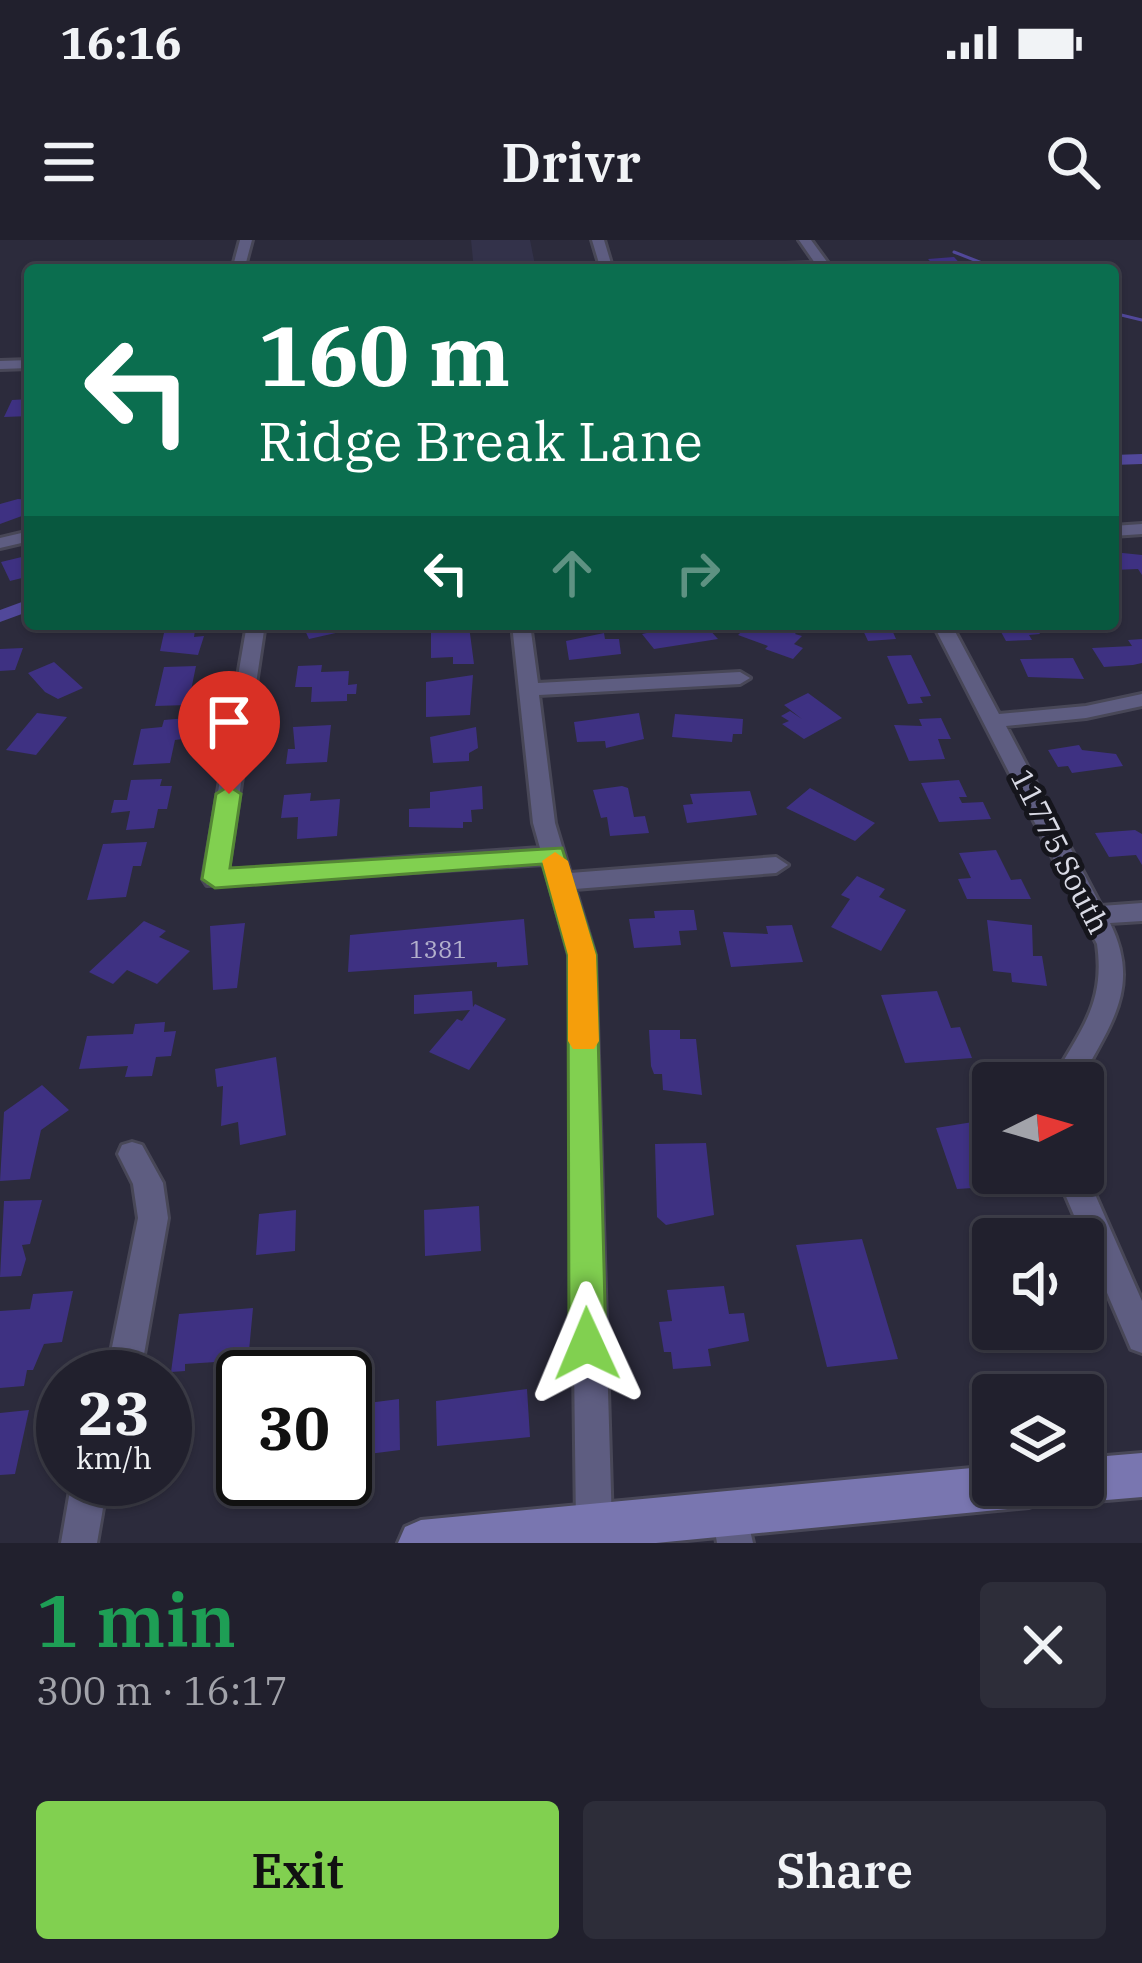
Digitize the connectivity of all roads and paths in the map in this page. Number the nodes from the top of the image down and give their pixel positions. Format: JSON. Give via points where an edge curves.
{"nodes":[{"id":1,"x":255,"y":630,"type":"edge"},
{"id":2,"x":521,"y":630,"type":"edge"},
{"id":3,"x":945,"y":630,"type":"edge"},
{"id":4,"x":740,"y":678,"type":"dead end"},
{"id":5,"x":527,"y":690,"type":"junction"},
{"id":6,"x":1142,"y":700,"type":"edge"},
{"id":7,"x":994,"y":721,"type":"junction"},
{"id":8,"x":776,"y":865,"type":"dead end"},
{"id":9,"x":558,"y":868,"type":"junction"},
{"id":10,"x":1142,"y":912,"type":"edge"},
{"id":11,"x":1096,"y":916,"type":"junction"},
{"id":12,"x":1078,"y":1062,"type":"edge"},
{"id":13,"x":132,"y":1154,"type":"dead end"},
{"id":14,"x":1080,"y":1194,"type":"edge"},
{"id":15,"x":1142,"y":1338,"type":"edge"},
{"id":16,"x":129,"y":1350,"type":"edge"},
{"id":17,"x":1142,"y":1475,"type":"edge"},
{"id":18,"x":1104,"y":1478,"type":"edge"},
{"id":19,"x":972,"y":1493,"type":"edge"},
{"id":20,"x":85,"y":1506,"type":"edge"},
{"id":21,"x":594,"y":1525,"type":"junction"},
{"id":22,"x":732,"y":1528,"type":"edge"},
{"id":23,"x":79,"y":1543,"type":"edge"},
{"id":24,"x":421,"y":1543,"type":"edge"}],
"edges":[{"from":1,"to":9,"type":"street","via":[[215,879]]},
{"from":2,"to":5,"type":"street"},
{"from":3,"to":7,"type":"street","name":"11775 South"},
{"from":4,"to":5,"type":"street"},
{"from":5,"to":9,"type":"street","via":[[540,800]]},
{"from":6,"to":7,"type":"street"},
{"from":7,"to":11,"type":"street","name":"11775 South"},
{"from":8,"to":9,"type":"street"},
{"from":9,"to":21,"type":"street","via":[[582,955]]},
{"from":10,"to":11,"type":"street"},
{"from":11,"to":12,"type":"street","name":"11775 South","via":[[1115,968],[1113,992]]},
{"from":13,"to":16,"type":"street","via":[[148,1183],[153,1218]]},
{"from":14,"to":15,"type":"street"},
{"from":17,"to":18,"type":"street"},
{"from":19,"to":22,"type":"street"},
{"from":20,"to":23,"type":"street"},
{"from":21,"to":22,"type":"street"},
{"from":21,"to":24,"type":"street"}]}
